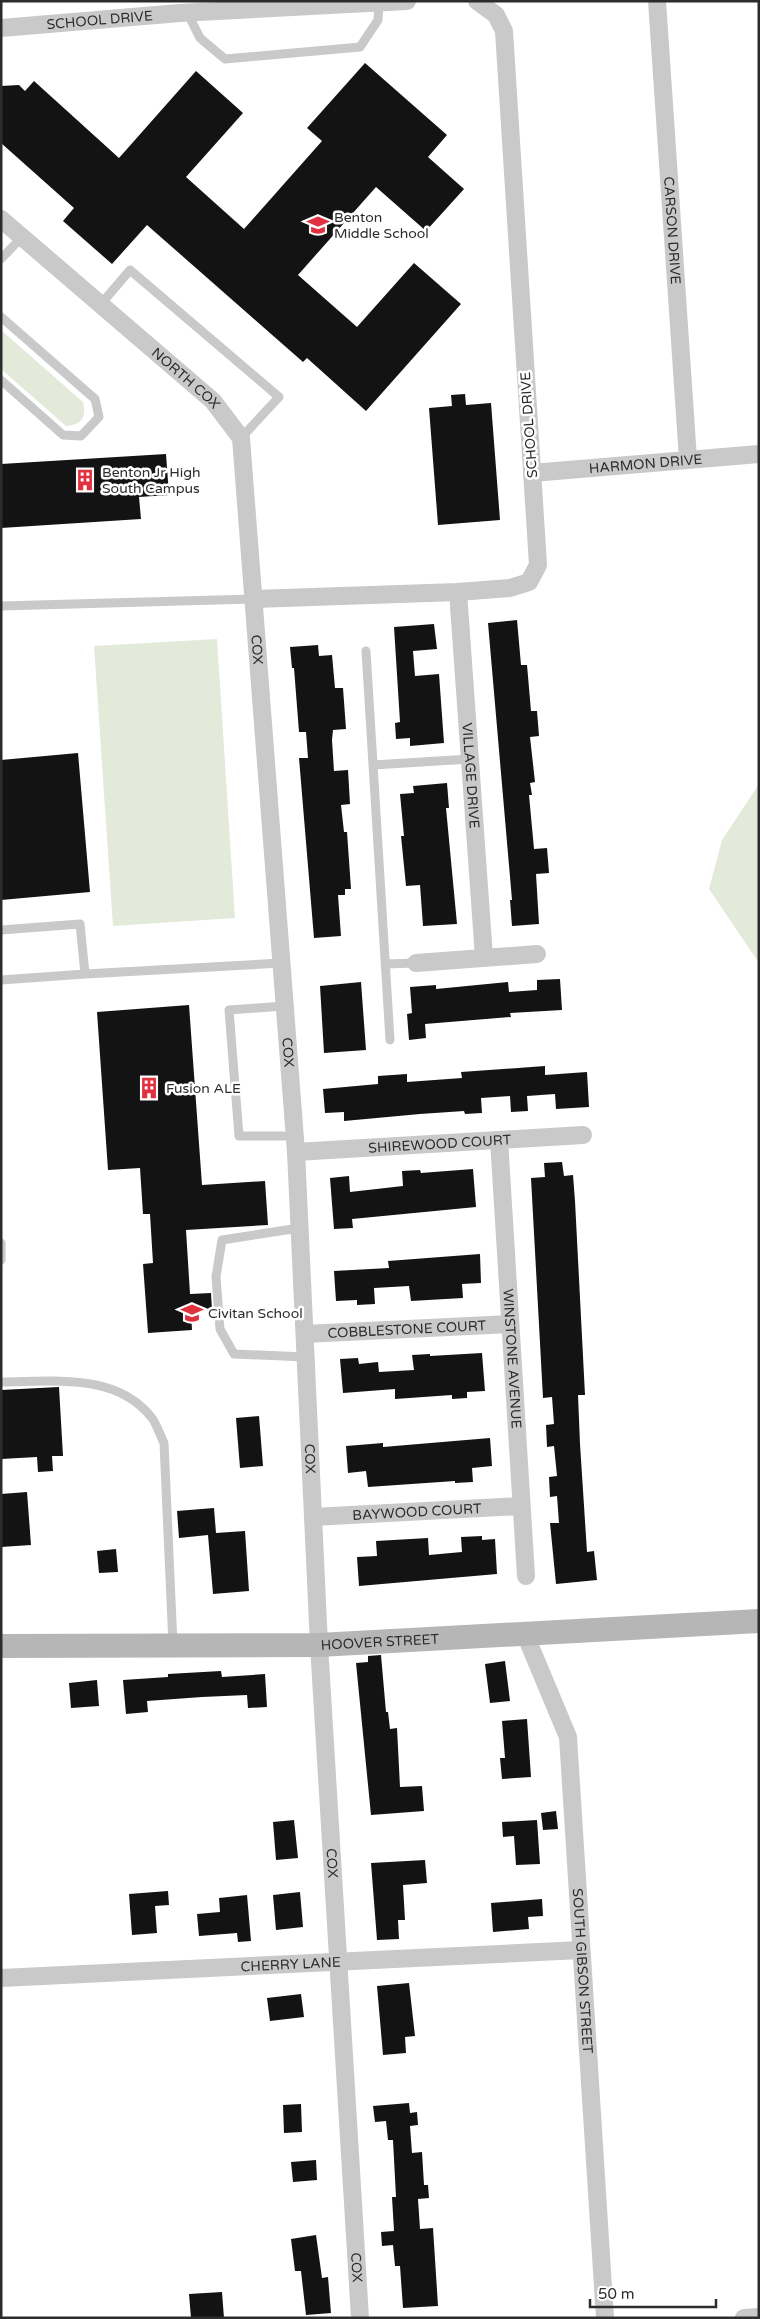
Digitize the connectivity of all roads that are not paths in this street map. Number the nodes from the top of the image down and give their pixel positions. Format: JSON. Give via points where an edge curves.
{"nodes":[{"id":1,"x":407,"y":1,"type":"edge"},
{"id":2,"x":477,"y":1,"type":"edge"},
{"id":3,"x":657,"y":1,"type":"edge"},
{"id":4,"x":379,"y":3,"type":"junction"},
{"id":5,"x":187,"y":12,"type":"junction"},
{"id":6,"x":1,"y":28,"type":"edge"},
{"id":7,"x":1,"y":219,"type":"edge"},
{"id":8,"x":22,"y":238,"type":"junction"},
{"id":9,"x":1,"y":259,"type":"edge"},
{"id":10,"x":102,"y":304,"type":"junction"},
{"id":11,"x":1,"y":317,"type":"edge"},
{"id":12,"x":1,"y":380,"type":"edge"},
{"id":13,"x":241,"y":438,"type":"junction"},
{"id":14,"x":759,"y":454,"type":"edge"},
{"id":15,"x":688,"y":459,"type":"junction"},
{"id":16,"x":532,"y":473,"type":"junction"},
{"id":17,"x":458,"y":592,"type":"junction"},
{"id":18,"x":253,"y":598,"type":"junction"},
{"id":19,"x":1,"y":606,"type":"edge"},
{"id":20,"x":366,"y":651,"type":"dead end"},
{"id":21,"x":470,"y":759,"type":"junction"},
{"id":22,"x":373,"y":765,"type":"junction"},
{"id":23,"x":1,"y":930,"type":"edge"},
{"id":24,"x":537,"y":954,"type":"dead end"},
{"id":25,"x":484,"y":957,"type":"junction"},
{"id":26,"x":281,"y":963,"type":"junction"},
{"id":27,"x":416,"y":963,"type":"joint"},
{"id":28,"x":386,"y":964,"type":"junction"},
{"id":29,"x":85,"y":974,"type":"junction"},
{"id":30,"x":1,"y":980,"type":"edge"},
{"id":31,"x":284,"y":1006,"type":"junction"},
{"id":32,"x":390,"y":1040,"type":"dead end"},
{"id":33,"x":583,"y":1135,"type":"dead end"},
{"id":34,"x":499,"y":1140,"type":"junction"},
{"id":35,"x":295,"y":1144,"type":"junction"},
{"id":36,"x":299,"y":1228,"type":"junction"},
{"id":37,"x":1,"y":1242,"type":"edge"},
{"id":38,"x":1,"y":1260,"type":"edge"},
{"id":39,"x":510,"y":1324,"type":"junction"},
{"id":40,"x":305,"y":1334,"type":"junction"},
{"id":41,"x":306,"y":1357,"type":"junction"},
{"id":42,"x":1,"y":1382,"type":"edge"},
{"id":43,"x":521,"y":1506,"type":"junction"},
{"id":44,"x":313,"y":1517,"type":"junction"},
{"id":45,"x":526,"y":1576,"type":"dead end"},
{"id":46,"x":759,"y":1622,"type":"edge"},
{"id":47,"x":525,"y":1634,"type":"junction"},
{"id":48,"x":173,"y":1645,"type":"junction"},
{"id":49,"x":319,"y":1645,"type":"junction"},
{"id":50,"x":1,"y":1646,"type":"edge"},
{"id":51,"x":581,"y":1950,"type":"junction"},
{"id":52,"x":339,"y":1962,"type":"junction"},
{"id":53,"x":1,"y":1978,"type":"edge"},
{"id":54,"x":759,"y":2317,"type":"edge"},
{"id":55,"x":360,"y":2318,"type":"edge"},
{"id":56,"x":605,"y":2318,"type":"edge"},
{"id":57,"x":744,"y":2318,"type":"edge"}],
"edges":[{"from":1,"to":4,"type":"street","name":"SCHOOL DRIVE"},
{"from":2,"to":16,"type":"street","name":"SCHOOL DRIVE","via":[[496,15],[504,31]]},
{"from":3,"to":15,"type":"street","name":"CARSON DRIVE"},
{"from":4,"to":5,"type":"street","name":"SCHOOL DRIVE"},
{"from":4,"to":5,"type":"lane","via":[[378,20],[360,47],[225,59],[200,38]]},
{"from":5,"to":6,"type":"street","name":"SCHOOL DRIVE"},
{"from":7,"to":8,"type":"street","name":"NORTH COX"},
{"from":8,"to":9,"type":"lane"},
{"from":8,"to":10,"type":"street","name":"NORTH COX"},
{"from":10,"to":13,"type":"street","name":"NORTH COX","via":[[213,401]]},
{"from":10,"to":13,"type":"lane","via":[[130,270],[279,398]]},
{"from":11,"to":12,"type":"lane","via":[[95,399],[99,417],[81,436],[63,435]]},
{"from":13,"to":18,"type":"street"},
{"from":14,"to":15,"type":"street","name":"HARMON DRIVE"},
{"from":15,"to":16,"type":"street","name":"HARMON DRIVE"},
{"from":16,"to":17,"type":"street","name":"SCHOOL DRIVE","via":[[538,565],[529,582],[510,588]]},
{"from":17,"to":18,"type":"street","name":"SCHOOL DRIVE"},
{"from":17,"to":21,"type":"street","name":"VILLAGE DRIVE"},
{"from":18,"to":19,"type":"lane"},
{"from":18,"to":26,"type":"street","name":"COX"},
{"from":20,"to":22,"type":"lane"},
{"from":21,"to":22,"type":"lane"},
{"from":21,"to":25,"type":"street","name":"VILLAGE DRIVE"},
{"from":22,"to":28,"type":"lane"},
{"from":23,"to":29,"type":"lane","via":[[80,924]]},
{"from":24,"to":25,"type":"street"},
{"from":25,"to":27,"type":"street"},
{"from":26,"to":29,"type":"lane"},
{"from":26,"to":31,"type":"street","name":"COX"},
{"from":27,"to":28,"type":"lane"},
{"from":28,"to":32,"type":"lane"},
{"from":29,"to":30,"type":"lane"},
{"from":31,"to":35,"type":"street","name":"COX"},
{"from":31,"to":35,"type":"lane","via":[[229,1010],[240,1136]]},
{"from":33,"to":34,"type":"street","name":"SHIREWOOD COURT"},
{"from":34,"to":35,"type":"street","name":"SHIREWOOD COURT"},
{"from":34,"to":39,"type":"street","name":"WINSTONE AVENUE"},
{"from":35,"to":36,"type":"street","name":"COX"},
{"from":36,"to":40,"type":"street","name":"COX"},
{"from":36,"to":41,"type":"lane","via":[[222,1240],[216,1277],[220,1329],[234,1354]]},
{"from":37,"to":38,"type":"lane"},
{"from":39,"to":40,"type":"street","name":"COBBLESTONE COURT"},
{"from":39,"to":43,"type":"street","name":"WINSTONE AVENUE"},
{"from":40,"to":41,"type":"street","name":"COX"},
{"from":41,"to":44,"type":"street","name":"COX"},
{"from":42,"to":48,"type":"lane","via":[[73,1382],[111,1387],[136,1401],[154,1420],[164,1443]]},
{"from":43,"to":44,"type":"street","name":"BAYWOOD COURT"},
{"from":43,"to":45,"type":"street","name":"WINSTONE AVENUE"},
{"from":44,"to":49,"type":"street","name":"COX"},
{"from":46,"to":47,"type":"street","name":"HOOVER STREET"},
{"from":47,"to":49,"type":"street","name":"HOOVER STREET"},
{"from":47,"to":51,"type":"street","name":"SOUTH GIBSON STREET","via":[[568,1737]]},
{"from":48,"to":49,"type":"street","name":"HOOVER STREET"},
{"from":48,"to":50,"type":"street","name":"HOOVER STREET"},
{"from":49,"to":52,"type":"street","name":"COX"},
{"from":51,"to":52,"type":"street","name":"CHERRY LANE"},
{"from":51,"to":56,"type":"street","name":"SOUTH GIBSON STREET"},
{"from":52,"to":53,"type":"street","name":"CHERRY LANE"},
{"from":52,"to":55,"type":"street","name":"COX"},
{"from":54,"to":57,"type":"street"}]}
